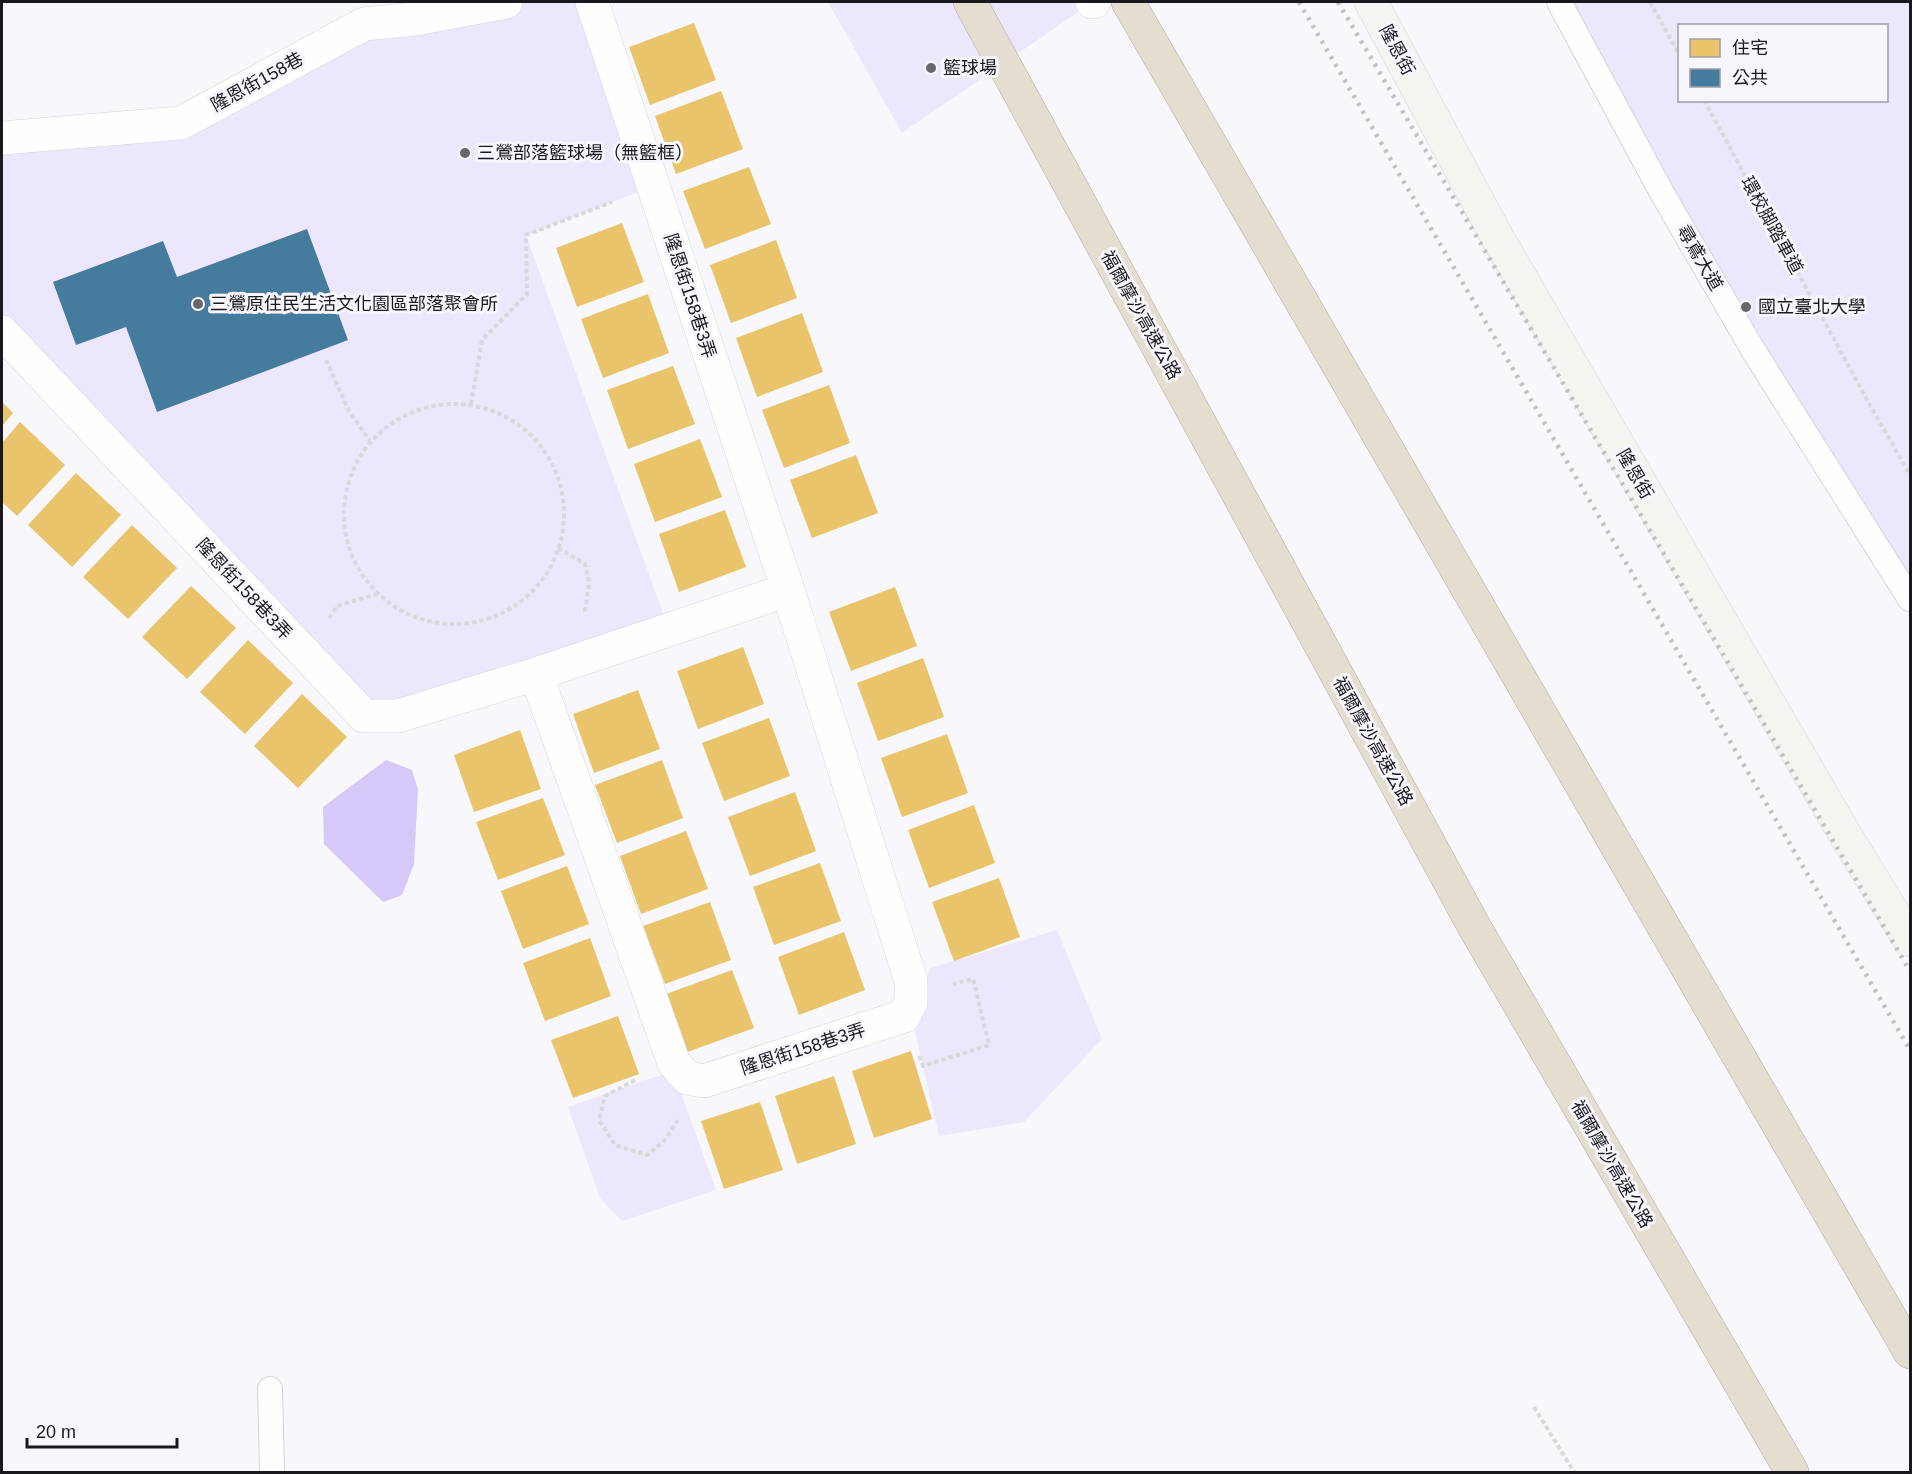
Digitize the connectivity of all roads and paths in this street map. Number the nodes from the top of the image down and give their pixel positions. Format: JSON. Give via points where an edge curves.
{"nodes":[{"id":1,"x":506,"y":2,"type":"edge"},
{"id":2,"x":592,"y":2,"type":"edge"},
{"id":3,"x":970,"y":2,"type":"edge"},
{"id":4,"x":1128,"y":2,"type":"edge"},
{"id":5,"x":1371,"y":2,"type":"edge"},
{"id":6,"x":1559,"y":2,"type":"edge"},
{"id":7,"x":1650,"y":2,"type":"edge"},
{"id":8,"x":411,"y":10,"type":"edge"},
{"id":9,"x":1678,"y":52,"type":"edge"},
{"id":10,"x":1705,"y":102,"type":"edge"},
{"id":11,"x":2,"y":138,"type":"edge"},
{"id":12,"x":654,"y":186,"type":"junction"},
{"id":13,"x":2,"y":332,"type":"edge"},
{"id":14,"x":326,"y":360,"type":"dead end"},
{"id":15,"x":471,"y":404,"type":"junction"},
{"id":16,"x":370,"y":441,"type":"junction"},
{"id":17,"x":1911,"y":475,"type":"edge"},
{"id":18,"x":558,"y":548,"type":"junction"},
{"id":19,"x":788,"y":590,"type":"junction"},
{"id":20,"x":377,"y":594,"type":"junction"},
{"id":21,"x":1911,"y":599,"type":"edge"},
{"id":22,"x":603,"y":652,"type":"junction"},
{"id":23,"x":306,"y":654,"type":"junction"},
{"id":24,"x":536,"y":674,"type":"junction"},
{"id":25,"x":1911,"y":940,"type":"edge"},
{"id":26,"x":674,"y":1063,"type":"junction"},
{"id":27,"x":704,"y":1081,"type":"junction"},
{"id":28,"x":1911,"y":1352,"type":"edge"},
{"id":29,"x":270,"y":1389,"type":"dead end"},
{"id":30,"x":1534,"y":1407,"type":"dead end"},
{"id":31,"x":272,"y":1473,"type":"edge"},
{"id":32,"x":1574,"y":1473,"type":"edge"},
{"id":33,"x":1792,"y":1473,"type":"edge"}],
"edges":[{"from":1,"to":8,"type":"street","name":"隆恩街158巷"},
{"from":2,"to":12,"type":"street","name":"隆恩街158巷3弄"},
{"from":3,"to":33,"type":"highway","name":"福爾摩沙高速公路","via":[[1475,928]]},
{"from":4,"to":28,"type":"highway"},
{"from":5,"to":25,"type":"street","name":"隆恩街","via":[[1497,237],[1850,843]]},
{"from":6,"to":21,"type":"lane","name":"尋鳶大道","via":[[1662,193],[1753,350]]},
{"from":7,"to":9,"type":"path"},
{"from":8,"to":11,"type":"street","name":"隆恩街158巷","via":[[364,24],[182,123]]},
{"from":10,"to":17,"type":"path","name":"環校脚踏車道"},
{"from":12,"to":15,"type":"path","via":[[526,235],[528,294],[482,340]]},
{"from":12,"to":19,"type":"street","name":"隆恩街158巷3弄"},
{"from":13,"to":23,"type":"street","name":"隆恩街158巷3弄"},
{"from":14,"to":16,"type":"path","via":[[349,411]]},
{"from":15,"to":16,"type":"path","via":[[434,405],[399,417]]},
{"from":15,"to":18,"type":"path","via":[[507,416],[537,440],[557,472],[564,510]]},
{"from":16,"to":20,"type":"path","via":[[353,470],[344,502],[346,536],[357,568]]},
{"from":18,"to":20,"type":"path","via":[[542,581],[515,606],[480,621],[443,624],[407,615]]},
{"from":18,"to":22,"type":"path","via":[[585,564],[589,583],[585,610]]},
{"from":19,"to":22,"type":"street","name":"隆恩街158巷3弄"},
{"from":19,"to":27,"type":"street","name":"隆恩街158巷3弄","via":[[911,981],[911,1002],[904,1016]]},
{"from":20,"to":23,"type":"path","via":[[337,606]]},
{"from":22,"to":24,"type":"street","name":"隆恩街158巷3弄"},
{"from":23,"to":24,"type":"street","name":"隆恩街158巷3弄","via":[[364,716],[398,716]]},
{"from":24,"to":26,"type":"street"},
{"from":26,"to":27,"type":"street","via":[[687,1078]]},
{"from":26,"to":27,"type":"path","via":[[605,1096],[599,1120],[615,1145],[647,1155],[664,1141]]},
{"from":29,"to":31,"type":"lane"},
{"from":30,"to":32,"type":"path"}]}
